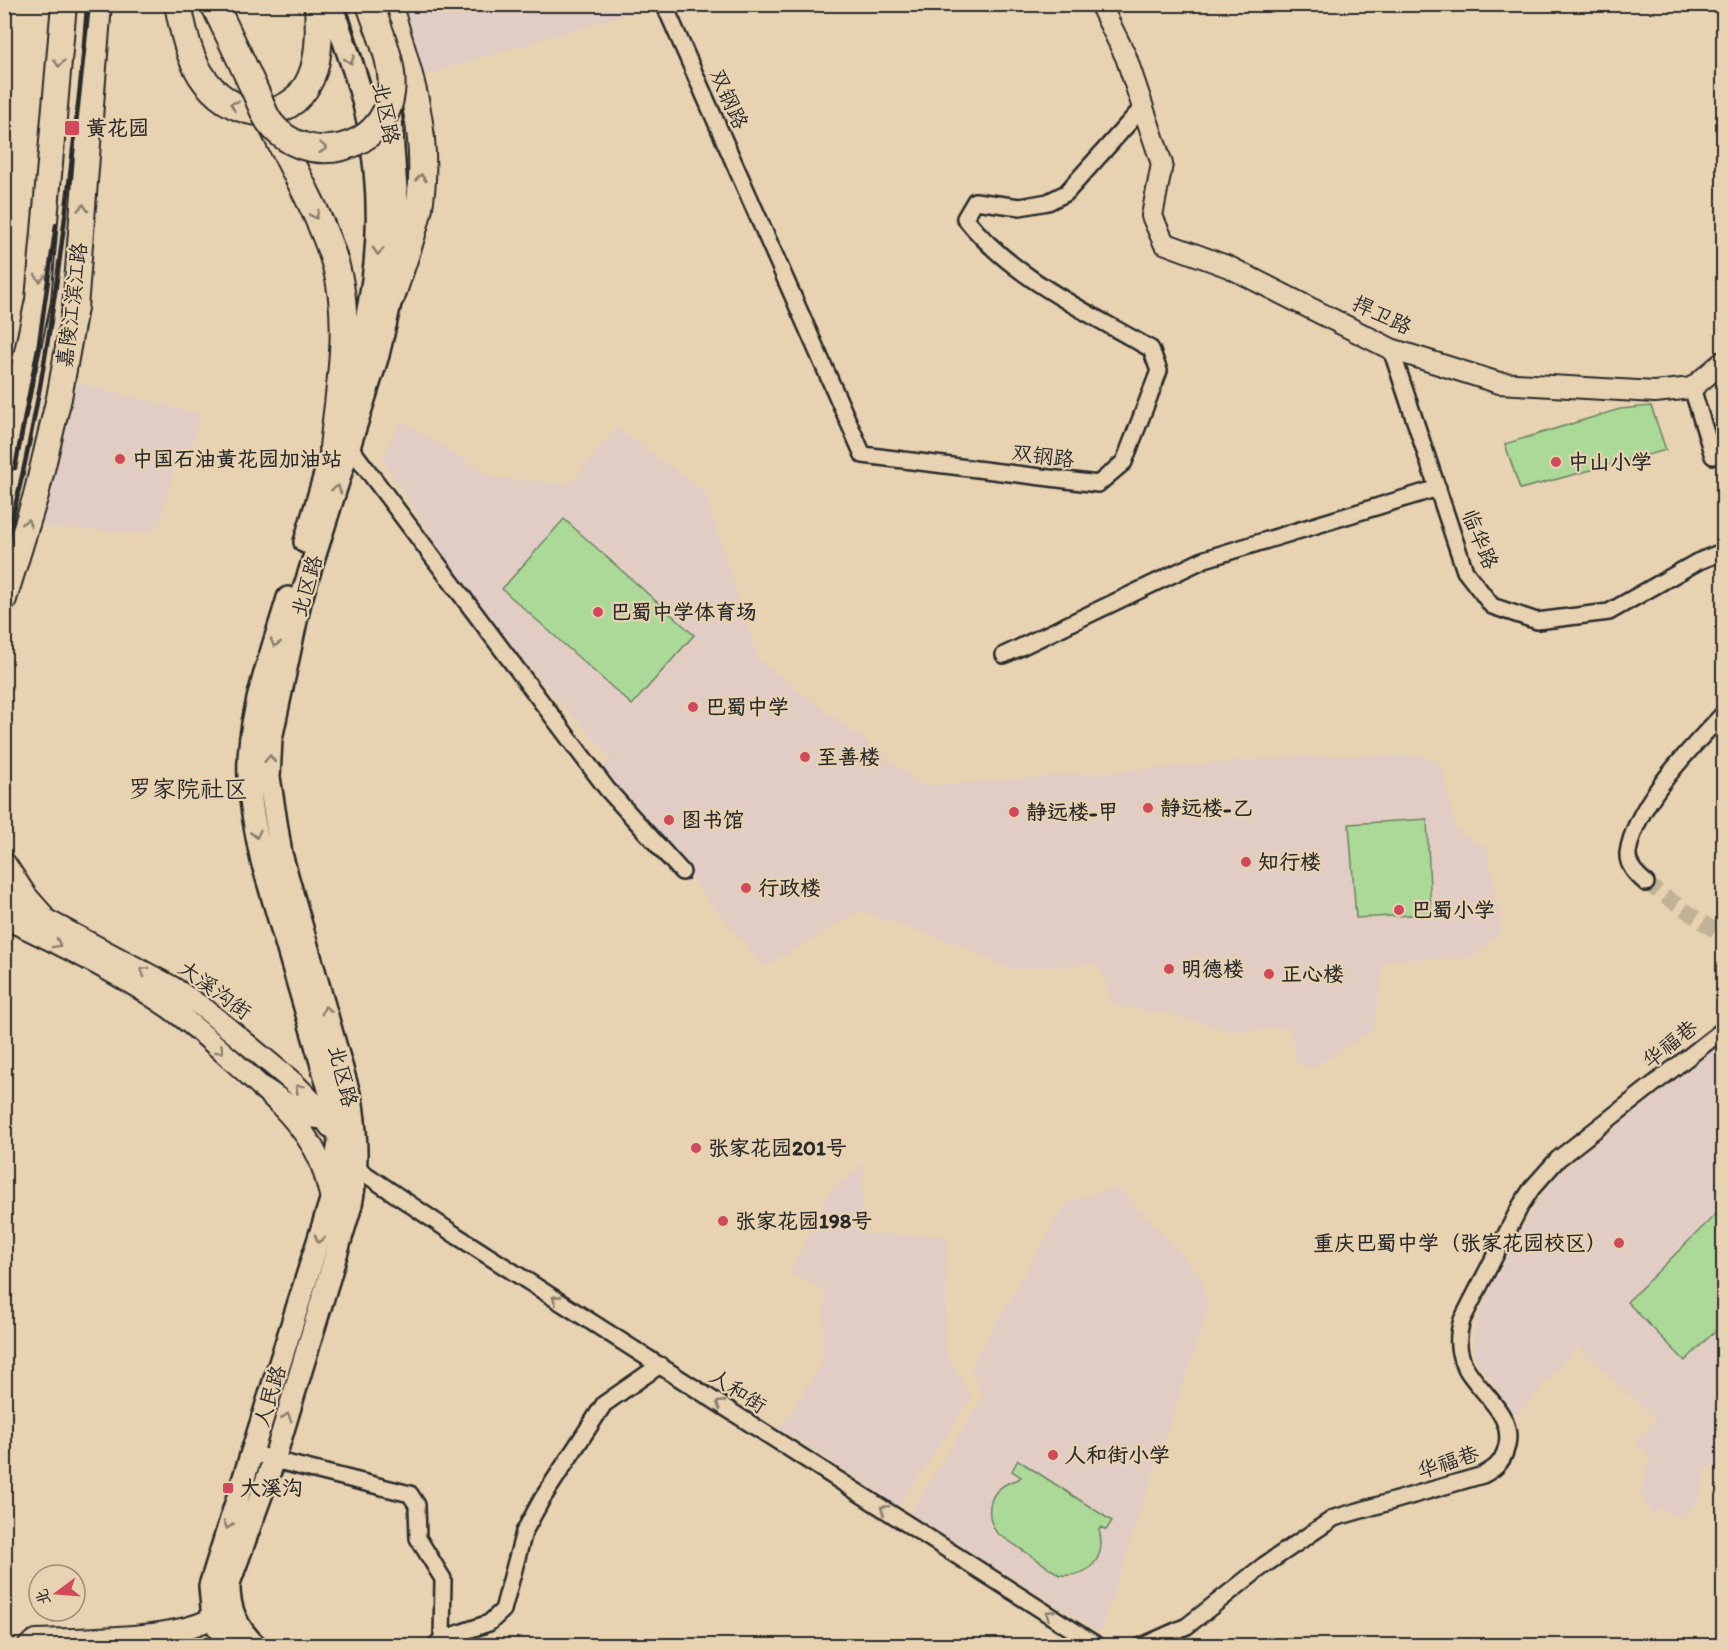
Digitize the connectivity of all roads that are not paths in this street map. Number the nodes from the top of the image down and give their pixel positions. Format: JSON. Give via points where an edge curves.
{"nodes":[{"id":1,"x":64,"y":4,"type":"edge"},
{"id":2,"x":99,"y":4,"type":"edge"},
{"id":3,"x":178,"y":4,"type":"edge"},
{"id":4,"x":214,"y":4,"type":"edge"},
{"id":5,"x":318,"y":4,"type":"edge"},
{"id":6,"x":331,"y":4,"type":"edge"},
{"id":7,"x":358,"y":4,"type":"edge"},
{"id":8,"x":370,"y":4,"type":"edge"},
{"id":9,"x":388,"y":4,"type":"edge"},
{"id":10,"x":664,"y":4,"type":"edge"},
{"id":11,"x":1100,"y":4,"type":"edge"},
{"id":12,"x":1143,"y":107,"type":"junction"},
{"id":13,"x":272,"y":124,"type":"junction"},
{"id":14,"x":392,"y":295,"type":"junction"},
{"id":15,"x":1391,"y":348,"type":"junction"},
{"id":16,"x":1724,"y":361,"type":"edge"},
{"id":17,"x":1692,"y":388,"type":"junction"},
{"id":18,"x":342,"y":447,"type":"junction"},
{"id":19,"x":1718,"y":454,"type":"edge"},
{"id":20,"x":4,"y":460,"type":"edge"},
{"id":21,"x":1438,"y":488,"type":"junction"},
{"id":22,"x":1724,"y":551,"type":"edge"},
{"id":23,"x":4,"y":599,"type":"edge"},
{"id":24,"x":1004,"y":655,"type":"dead end"},
{"id":25,"x":1724,"y":713,"type":"edge"},
{"id":26,"x":4,"y":865,"type":"edge"},
{"id":27,"x":682,"y":872,"type":"dead end"},
{"id":28,"x":1646,"y":883,"type":"tunnel mouth"},
{"id":29,"x":4,"y":897,"type":"edge"},
{"id":30,"x":40,"y":914,"type":"junction"},
{"id":31,"x":4,"y":918,"type":"edge"},
{"id":32,"x":1724,"y":1029,"type":"edge"},
{"id":33,"x":342,"y":1068,"type":"junction"},
{"id":34,"x":264,"y":1089,"type":"junction"},
{"id":35,"x":331,"y":1116,"type":"junction"},
{"id":36,"x":339,"y":1141,"type":"junction"},
{"id":37,"x":358,"y":1169,"type":"junction"},
{"id":38,"x":331,"y":1200,"type":"junction"},
{"id":39,"x":660,"y":1365,"type":"junction"},
{"id":40,"x":252,"y":1452,"type":"junction"},
{"id":41,"x":274,"y":1460,"type":"junction"},
{"id":42,"x":228,"y":1597,"type":"junction"},
{"id":43,"x":213,"y":1619,"type":"junction"},
{"id":44,"x":438,"y":1642,"type":"edge"},
{"id":45,"x":28,"y":1646,"type":"edge"},
{"id":46,"x":229,"y":1646,"type":"edge"},
{"id":47,"x":256,"y":1646,"type":"edge"},
{"id":48,"x":1098,"y":1646,"type":"edge"},
{"id":49,"x":1142,"y":1646,"type":"edge"}],
"edges":[{"from":1,"to":20,"type":"main road","name":"嘉陵江滨江路","one_way":true,"via":[[38,300]]},
{"from":23,"to":2,"type":"main road","name":"嘉陵江滨江路","one_way":true,"via":[[59,398],[75,308]]},
{"from":5,"to":3,"type":"highway","one_way":true,"via":[[313,70],[300,94],[282,109],[254,114],[224,100],[205,81],[184,36]]},
{"from":4,"to":13,"type":"highway","bridge":true},
{"from":6,"to":18,"type":"main road","name":"北区路","one_way":true,"via":[[368,121],[379,212],[369,318]]},
{"from":7,"to":14,"type":"main road","name":"北区路","via":[[390,107],[397,204]]},
{"from":13,"to":8,"type":"highway","one_way":true,"bridge":true,"via":[[301,144],[330,150],[359,141],[381,122],[390,100],[391,77]]},
{"from":14,"to":9,"type":"highway","one_way":true,"via":[[413,233],[422,175],[418,109]]},
{"from":10,"to":12,"type":"street","name":"双钢路","via":[[863,455],[1098,484],[1124,462],[1159,371],[1151,349],[1026,276],[981,238],[965,218],[975,201],[1020,207],[1048,202],[1066,193]]},
{"from":11,"to":12,"type":"street","name":"捍卫路","via":[[1126,57]]},
{"from":12,"to":15,"type":"street","name":"捍卫路","via":[[1162,164],[1152,216],[1164,243],[1229,267]]},
{"from":13,"to":18,"type":"highway","one_way":true,"via":[[336,267],[343,322]]},
{"from":14,"to":18,"type":"main road","name":"北区路","via":[[378,356]]},
{"from":15,"to":17,"type":"street","name":"捍卫路","via":[[1499,383],[1655,392]]},
{"from":15,"to":21,"type":"street","name":"临华路"},
{"from":16,"to":17,"type":"street"},
{"from":17,"to":19,"type":"street"},
{"from":18,"to":27,"type":"street","via":[[607,789]]},
{"from":33,"to":18,"type":"main road","name":"北区路","one_way":true,"via":[[281,854],[269,777],[271,739],[300,602]]},
{"from":18,"to":35,"type":"main road","name":"北区路","one_way":true,"via":[[260,693],[249,776],[262,861]]},
{"from":21,"to":22,"type":"street","name":"临华路","via":[[1466,571],[1492,606],[1537,621],[1609,612]]},
{"from":21,"to":24,"type":"street","via":[[1205,559]]},
{"from":25,"to":28,"type":"street","via":[[1682,757],[1643,811],[1628,854],[1633,871]]},
{"from":26,"to":30,"type":"main road"},
{"from":29,"to":30,"type":"street","name":"大溪沟街"},
{"from":35,"to":30,"type":"street","name":"大溪沟街","one_way":true,"via":[[205,1009]]},
{"from":31,"to":34,"type":"street","name":"大溪沟街","one_way":true,"via":[[50,939],[161,1002]]},
{"from":32,"to":49,"type":"street","name":"华福巷","via":[[1558,1158],[1521,1205],[1462,1320],[1458,1340],[1466,1368],[1500,1410],[1504,1421],[1507,1447],[1498,1465],[1484,1474],[1334,1518],[1263,1566],[1186,1626]]},
{"from":33,"to":35,"type":"main road","via":[[342,1101]]},
{"from":33,"to":37,"type":"main road","name":"北区路","via":[[353,1113]]},
{"from":34,"to":35,"type":"main road","via":[[308,1115]]},
{"from":34,"to":38,"type":"street","name":"大溪沟街","via":[[312,1144]]},
{"from":35,"to":36,"type":"main road","name":"北区路"},
{"from":36,"to":37,"type":"street"},
{"from":36,"to":38,"type":"main road","name":"人民路"},
{"from":39,"to":37,"type":"street","name":"人和街","one_way":true},
{"from":41,"to":37,"type":"main road","name":"人民路","one_way":true,"via":[[351,1205]]},
{"from":38,"to":40,"type":"main road","name":"人民路","one_way":true},
{"from":39,"to":44,"type":"street","via":[[604,1404],[536,1507],[524,1532],[503,1610],[489,1623]]},
{"from":48,"to":39,"type":"street","name":"人和街","one_way":true},
{"from":40,"to":41,"type":"street"},
{"from":40,"to":43,"type":"main road","name":"人民路","one_way":true,"via":[[211,1579]]},
{"from":41,"to":42,"type":"main road","name":"人民路","via":[[232,1569]]},
{"from":41,"to":44,"type":"street","via":[[410,1494],[417,1505],[418,1538],[443,1579]]},
{"from":42,"to":43,"type":"street"},
{"from":42,"to":47,"type":"main road","via":[[235,1620]]},
{"from":43,"to":45,"type":"street","via":[[176,1631],[36,1641]]},
{"from":43,"to":46,"type":"main road","name":"人民路"}]}
